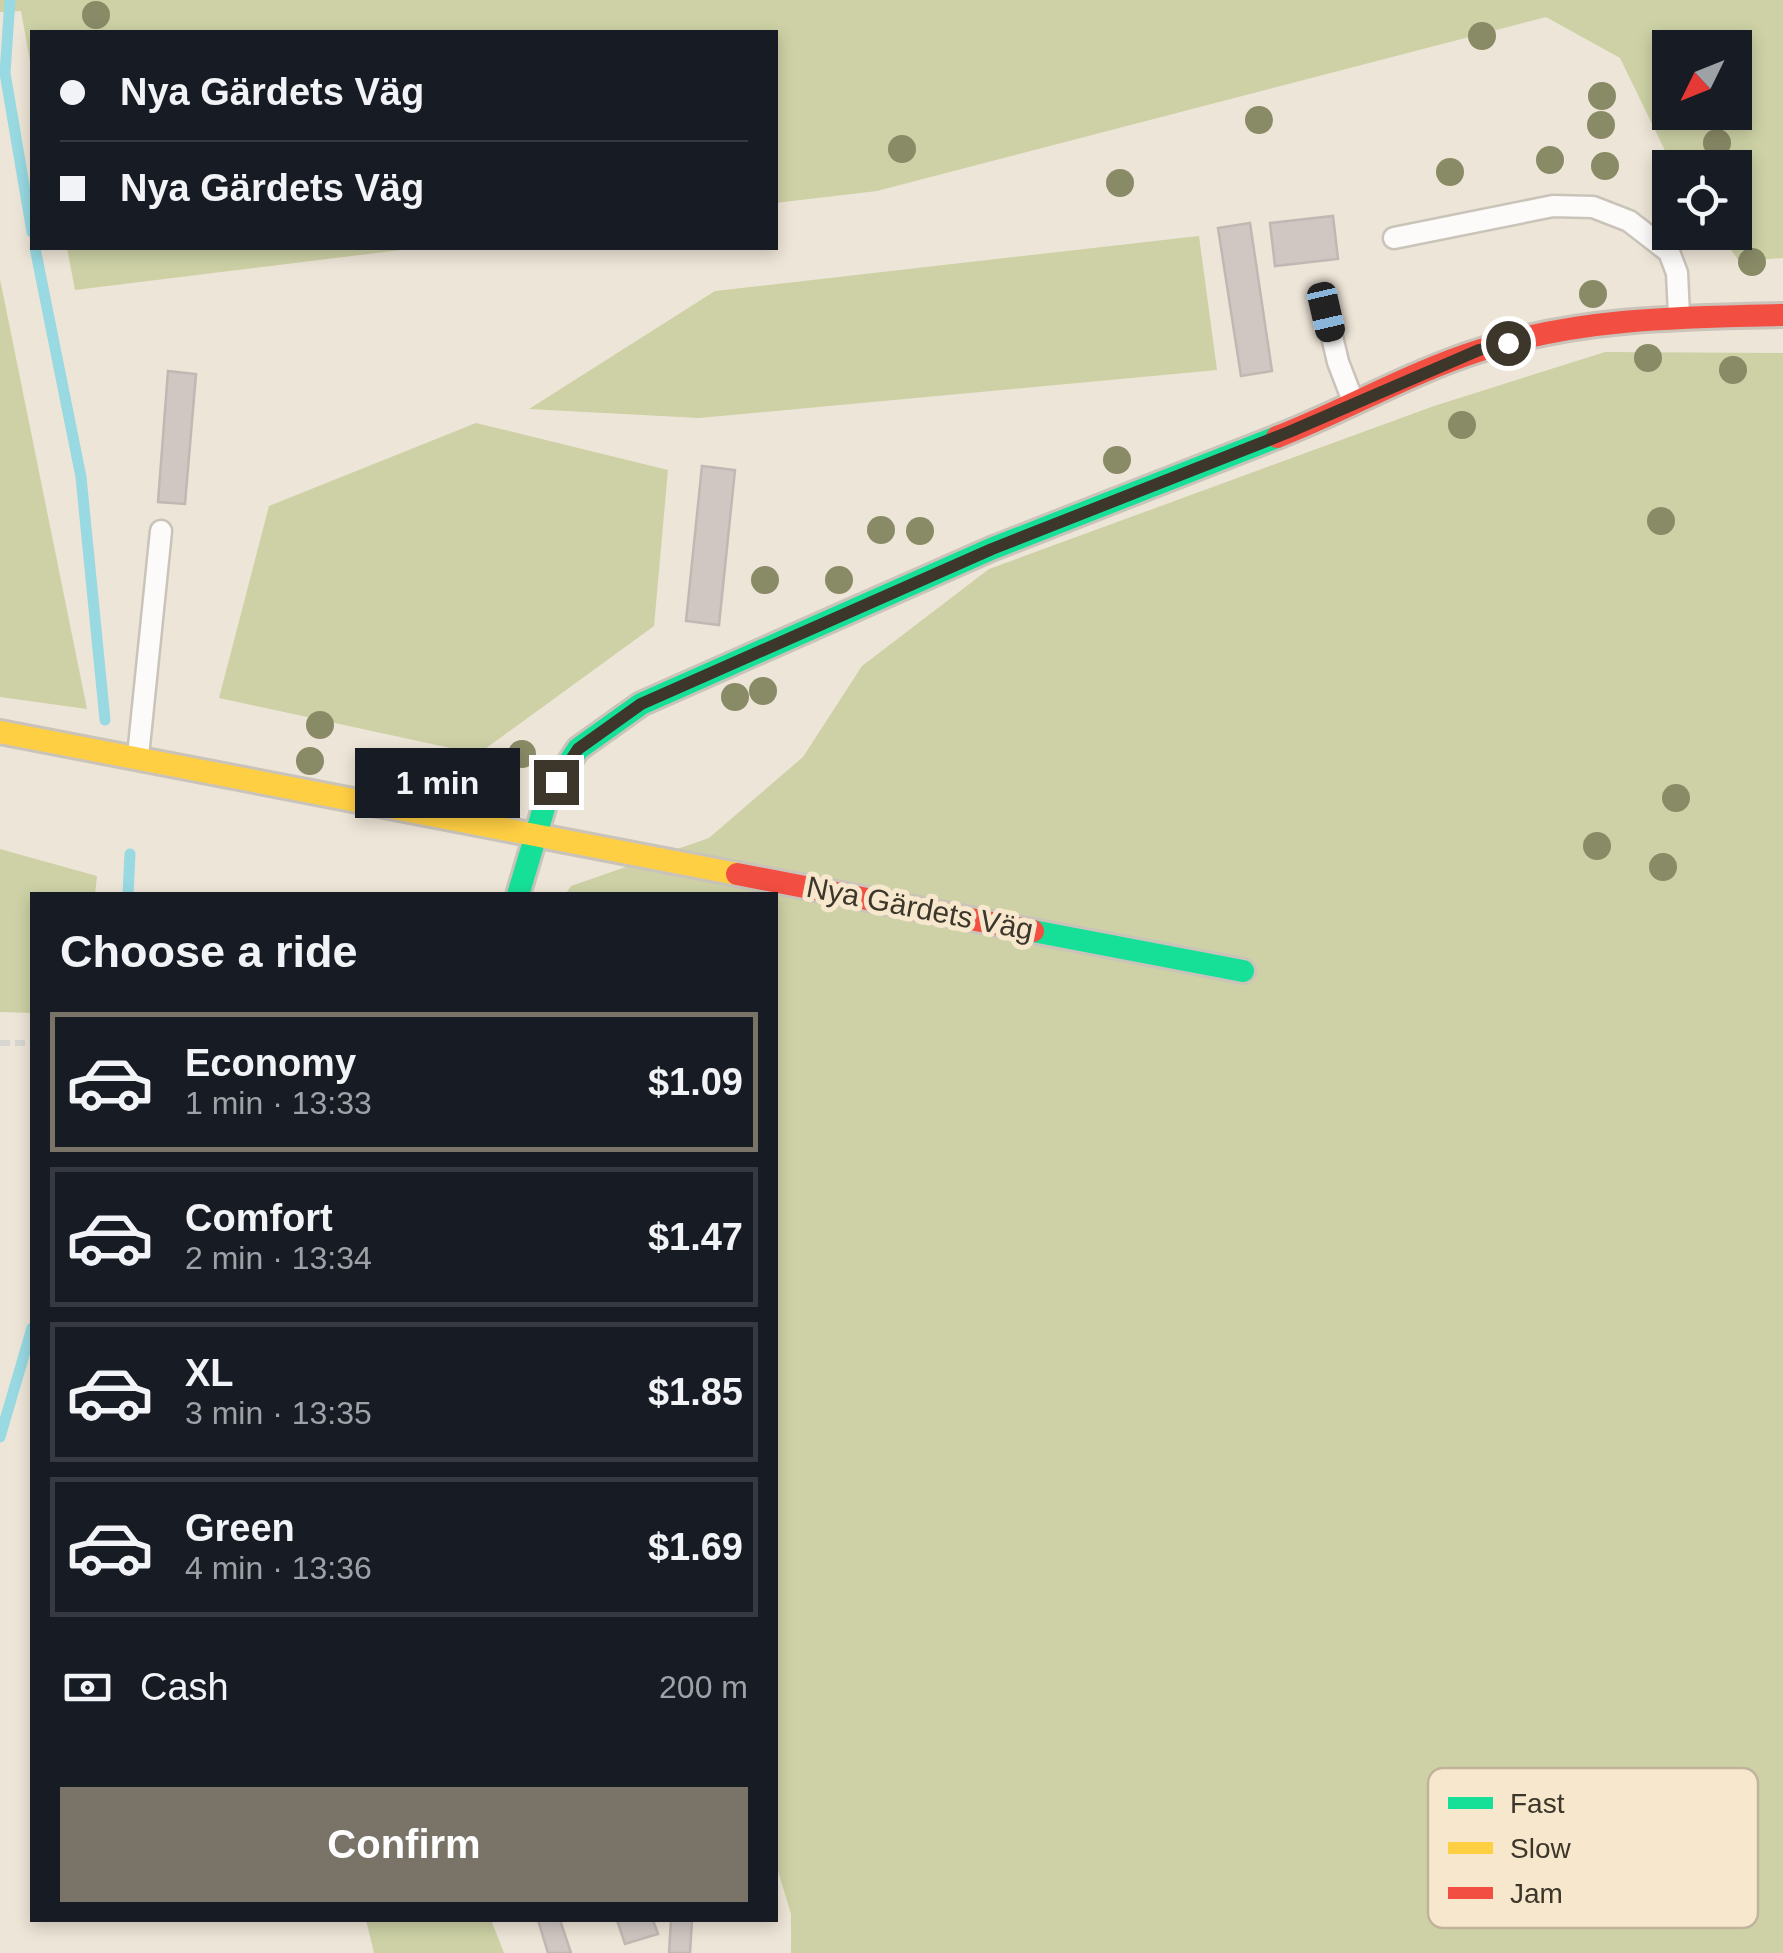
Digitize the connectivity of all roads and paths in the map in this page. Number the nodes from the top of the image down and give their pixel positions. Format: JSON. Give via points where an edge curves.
{"nodes":[{"id":1,"x":1394,"y":238,"type":"dead end"},
{"id":2,"x":1326,"y":312,"type":"dead end"},
{"id":3,"x":1783,"y":315,"type":"edge"},
{"id":4,"x":1680,"y":316,"type":"junction"},
{"id":5,"x":1354,"y":403,"type":"junction"},
{"id":6,"x":162,"y":531,"type":"dead end"},
{"id":7,"x":0,"y":732,"type":"edge"},
{"id":8,"x":137,"y":758,"type":"junction"},
{"id":9,"x":538,"y":833,"type":"junction"},
{"id":10,"x":519,"y":892,"type":"edge"},
{"id":11,"x":1244,"y":971,"type":"dead end"},
{"id":12,"x":30,"y":1042,"type":"edge"},
{"id":13,"x":0,"y":1044,"type":"edge"}],
"edges":[{"from":1,"to":4,"type":"lane","via":[[1553,206],[1592,207],[1630,220],[1669,252]]},
{"from":2,"to":5,"type":"lane"},
{"from":3,"to":4,"type":"street"},
{"from":4,"to":5,"type":"street","via":[[1536,335],[1479,350]]},
{"from":5,"to":9,"type":"street","via":[[992,549],[641,704],[578,749],[551,791]]},
{"from":6,"to":8,"type":"lane"},
{"from":7,"to":8,"type":"street","name":"Nya Gärdets Väg"},
{"from":8,"to":9,"type":"street","name":"Nya Gärdets Väg"},
{"from":9,"to":10,"type":"street"},
{"from":9,"to":11,"type":"street","name":"Nya Gärdets Väg"},
{"from":12,"to":13,"type":"path"}]}
